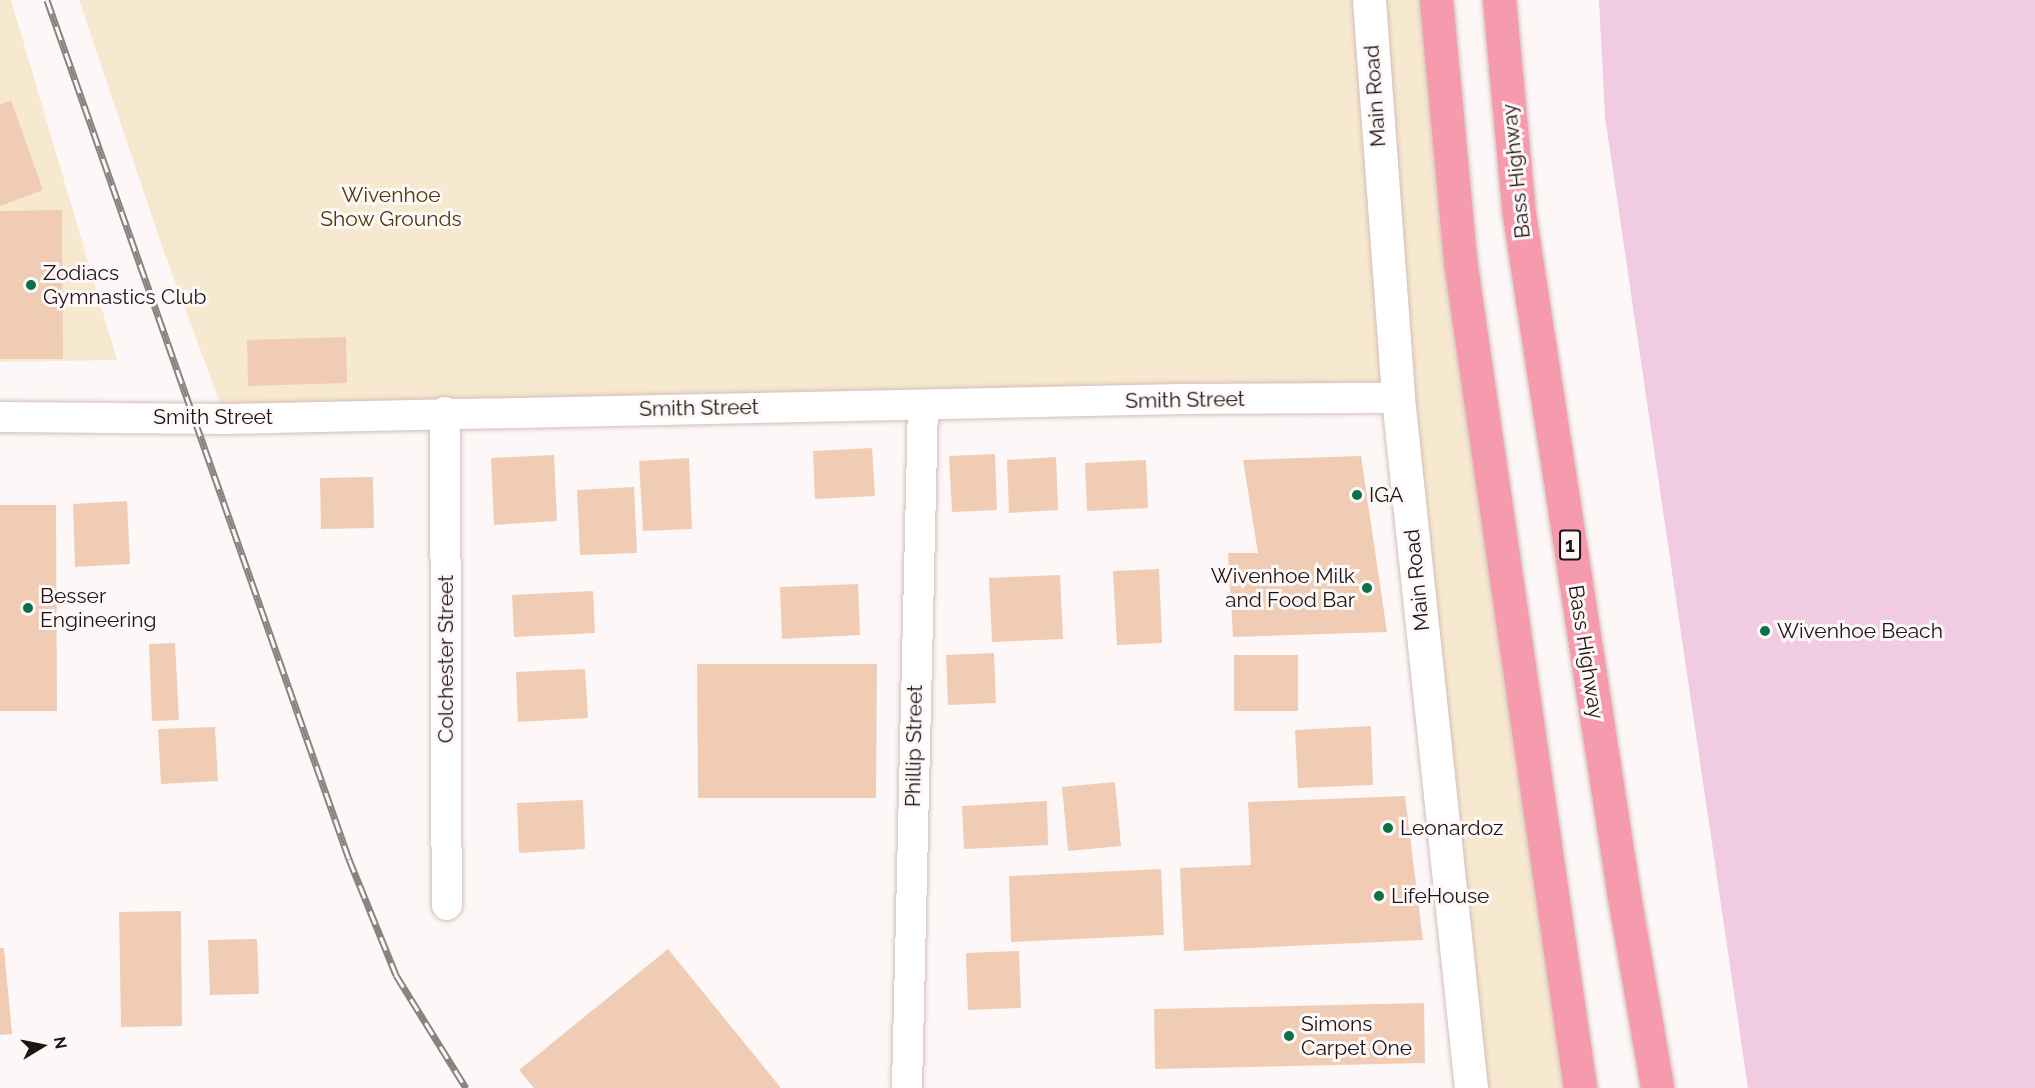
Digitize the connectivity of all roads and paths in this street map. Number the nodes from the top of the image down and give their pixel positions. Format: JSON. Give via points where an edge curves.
{"nodes":[{"id":1,"x":1369,"y":0,"type":"edge"},
{"id":2,"x":1436,"y":0,"type":"edge"},
{"id":3,"x":1499,"y":0,"type":"edge"},
{"id":4,"x":1398,"y":398,"type":"junction"},
{"id":5,"x":923,"y":405,"type":"junction"},
{"id":6,"x":446,"y":412,"type":"junction"},
{"id":7,"x":0,"y":417,"type":"edge"},
{"id":8,"x":447,"y":905,"type":"dead end"},
{"id":9,"x":907,"y":1088,"type":"edge"},
{"id":10,"x":1471,"y":1088,"type":"edge"},
{"id":11,"x":1580,"y":1088,"type":"edge"},
{"id":12,"x":1657,"y":1088,"type":"edge"}],
"edges":[{"from":1,"to":4,"type":"street","name":"Main Road"},
{"from":2,"to":11,"type":"highway","via":[[1461,267]]},
{"from":3,"to":12,"type":"highway","name":"Bass Highway","number":"1","via":[[1520,214]]},
{"from":4,"to":5,"type":"street","name":"Smith Street"},
{"from":4,"to":10,"type":"street","name":"Main Road"},
{"from":5,"to":6,"type":"street","name":"Smith Street"},
{"from":5,"to":9,"type":"street","name":"Phillip Street"},
{"from":6,"to":7,"type":"street","name":"Smith Street","via":[[196,419]]},
{"from":6,"to":8,"type":"street","name":"Colchester Street"}]}
